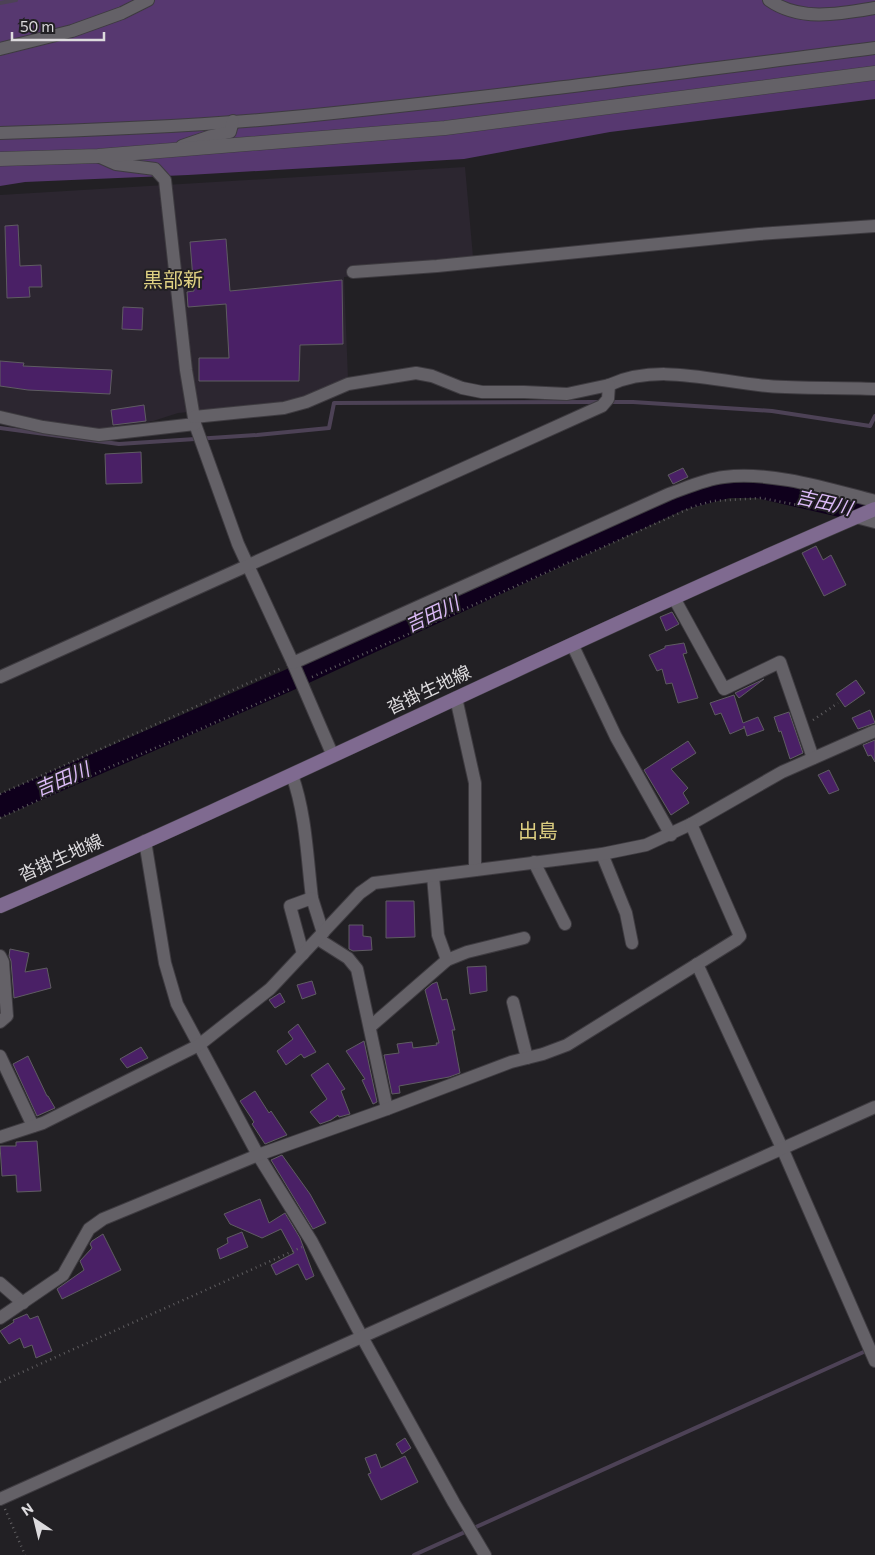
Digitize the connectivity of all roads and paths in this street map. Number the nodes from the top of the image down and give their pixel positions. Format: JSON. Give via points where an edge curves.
{"nodes":[{"id":1,"x":148,"y":0,"type":"edge"},
{"id":2,"x":769,"y":0,"type":"edge"},
{"id":3,"x":875,"y":8,"type":"edge"},
{"id":4,"x":0,"y":48,"type":"edge"},
{"id":5,"x":875,"y":48,"type":"edge"},
{"id":6,"x":875,"y":73,"type":"edge"},
{"id":7,"x":234,"y":121,"type":"junction"},
{"id":8,"x":0,"y":133,"type":"edge"},
{"id":9,"x":172,"y":150,"type":"junction"},
{"id":10,"x":98,"y":156,"type":"junction"},
{"id":11,"x":0,"y":159,"type":"edge"},
{"id":12,"x":875,"y":226,"type":"edge"},
{"id":13,"x":353,"y":272,"type":"dead end"},
{"id":14,"x":609,"y":385,"type":"junction"},
{"id":15,"x":875,"y":389,"type":"edge"},
{"id":16,"x":0,"y":417,"type":"edge"},
{"id":17,"x":195,"y":420,"type":"junction"},
{"id":18,"x":875,"y":501,"type":"edge"},
{"id":19,"x":875,"y":509,"type":"edge"},
{"id":20,"x":856,"y":517,"type":"junction"},
{"id":21,"x":875,"y":522,"type":"edge"},
{"id":22,"x":247,"y":565,"type":"junction"},
{"id":23,"x":674,"y":598,"type":"junction"},
{"id":24,"x":572,"y":644,"type":"junction"},
{"id":25,"x":294,"y":664,"type":"junction"},
{"id":26,"x":0,"y":677,"type":"edge"},
{"id":27,"x":302,"y":684,"type":"junction"},
{"id":28,"x":456,"y":698,"type":"junction"},
{"id":29,"x":838,"y":703,"type":"dead end"},
{"id":30,"x":804,"y":727,"type":"junction"},
{"id":31,"x":875,"y":730,"type":"edge"},
{"id":32,"x":333,"y":756,"type":"junction"},
{"id":33,"x":813,"y":758,"type":"junction"},
{"id":34,"x":292,"y":775,"type":"junction"},
{"id":35,"x":0,"y":794,"type":"edge"},
{"id":36,"x":0,"y":818,"type":"edge"},
{"id":37,"x":691,"y":824,"type":"junction"},
{"id":38,"x":671,"y":835,"type":"junction"},
{"id":39,"x":144,"y":841,"type":"junction"},
{"id":40,"x":602,"y":854,"type":"junction"},
{"id":41,"x":534,"y":862,"type":"junction"},
{"id":42,"x":475,"y":870,"type":"junction"},
{"id":43,"x":433,"y":876,"type":"junction"},
{"id":44,"x":312,"y":898,"type":"junction"},
{"id":45,"x":0,"y":906,"type":"edge"},
{"id":46,"x":565,"y":924,"type":"dead end"},
{"id":47,"x":321,"y":936,"type":"junction"},
{"id":48,"x":524,"y":938,"type":"dead end"},
{"id":49,"x":632,"y":943,"type":"dead end"},
{"id":50,"x":304,"y":954,"type":"junction"},
{"id":51,"x":0,"y":956,"type":"edge"},
{"id":52,"x":448,"y":960,"type":"junction"},
{"id":53,"x":698,"y":964,"type":"junction"},
{"id":54,"x":513,"y":1002,"type":"dead end"},
{"id":55,"x":0,"y":1022,"type":"edge"},
{"id":56,"x":371,"y":1026,"type":"junction"},
{"id":57,"x":199,"y":1045,"type":"junction"},
{"id":58,"x":0,"y":1056,"type":"edge"},
{"id":59,"x":527,"y":1058,"type":"junction"},
{"id":60,"x":875,"y":1107,"type":"edge"},
{"id":61,"x":387,"y":1109,"type":"junction"},
{"id":62,"x":33,"y":1126,"type":"junction"},
{"id":63,"x":0,"y":1137,"type":"edge"},
{"id":64,"x":782,"y":1148,"type":"junction"},
{"id":65,"x":258,"y":1155,"type":"junction"},
{"id":66,"x":312,"y":1242,"type":"junction"},
{"id":67,"x":0,"y":1283,"type":"edge"},
{"id":68,"x":23,"y":1303,"type":"junction"},
{"id":69,"x":0,"y":1318,"type":"edge"},
{"id":70,"x":362,"y":1337,"type":"junction"},
{"id":71,"x":871,"y":1340,"type":"edge"},
{"id":72,"x":875,"y":1361,"type":"edge"},
{"id":73,"x":0,"y":1382,"type":"edge"},
{"id":74,"x":0,"y":1499,"type":"edge"},
{"id":75,"x":26,"y":1555,"type":"edge"},
{"id":76,"x":485,"y":1555,"type":"edge"}],
"edges":[{"from":1,"to":4,"type":"street","via":[[72,31]]},
{"from":2,"to":3,"type":"street","via":[[779,7],[802,13],[834,15]]},
{"from":5,"to":7,"type":"street","via":[[536,91]]},
{"from":6,"to":9,"type":"street","via":[[445,128]]},
{"from":7,"to":8,"type":"street"},
{"from":7,"to":9,"type":"street","via":[[230,132]]},
{"from":9,"to":10,"type":"street"},
{"from":10,"to":11,"type":"street"},
{"from":10,"to":17,"type":"street","via":[[116,164],[155,169],[165,180],[186,370]]},
{"from":12,"to":13,"type":"street"},
{"from":14,"to":15,"type":"street","via":[[623,378],[650,373],[700,376],[766,386]]},
{"from":14,"to":17,"type":"street","via":[[567,394],[482,392],[416,373],[348,384],[284,408]]},
{"from":14,"to":22,"type":"street","via":[[608,399],[602,406]]},
{"from":16,"to":17,"type":"street","via":[[99,435]]},
{"from":17,"to":22,"type":"street"},
{"from":18,"to":25,"type":"street","via":[[819,487],[745,475],[697,483]]},
{"from":19,"to":20,"type":"main road","name":"沓掛生地線"},
{"from":20,"to":21,"type":"street"},
{"from":20,"to":23,"type":"main road","name":"沓掛生地線"},
{"from":20,"to":27,"type":"path","via":[[761,498],[713,501],[695,506]]},
{"from":22,"to":25,"type":"street"},
{"from":22,"to":26,"type":"street"},
{"from":23,"to":24,"type":"main road","name":"沓掛生地線"},
{"from":23,"to":30,"type":"street","via":[[724,689],[780,662]]},
{"from":24,"to":28,"type":"main road","name":"沓掛生地線"},
{"from":24,"to":38,"type":"street","via":[[616,737]]},
{"from":25,"to":27,"type":"street"},
{"from":25,"to":35,"type":"path"},
{"from":27,"to":32,"type":"street"},
{"from":27,"to":36,"type":"path"},
{"from":28,"to":32,"type":"main road","name":"沓掛生地線"},
{"from":28,"to":42,"type":"street","via":[[475,783]]},
{"from":29,"to":30,"type":"path"},
{"from":30,"to":33,"type":"street"},
{"from":31,"to":33,"type":"street"},
{"from":32,"to":34,"type":"main road","name":"沓掛生地線"},
{"from":33,"to":37,"type":"street"},
{"from":34,"to":39,"type":"main road","name":"沓掛生地線"},
{"from":34,"to":44,"type":"street","via":[[304,827]]},
{"from":37,"to":38,"type":"street"},
{"from":37,"to":53,"type":"street","via":[[740,936]]},
{"from":38,"to":40,"type":"street","via":[[646,845]]},
{"from":39,"to":45,"type":"main road","name":"沓掛生地線"},
{"from":39,"to":57,"type":"street","via":[[165,963],[177,1004]]},
{"from":40,"to":41,"type":"street"},
{"from":40,"to":49,"type":"street","via":[[626,913]]},
{"from":41,"to":42,"type":"street"},
{"from":41,"to":46,"type":"street"},
{"from":42,"to":43,"type":"street"},
{"from":43,"to":47,"type":"street","via":[[374,883],[360,893]]},
{"from":43,"to":52,"type":"street","via":[[438,935]]},
{"from":44,"to":47,"type":"street"},
{"from":44,"to":50,"type":"street","via":[[290,906]]},
{"from":47,"to":50,"type":"street"},
{"from":47,"to":56,"type":"street","via":[[357,969]]},
{"from":48,"to":52,"type":"street"},
{"from":50,"to":57,"type":"street","via":[[270,988]]},
{"from":51,"to":55,"type":"street","via":[[7,1016]]},
{"from":52,"to":56,"type":"street"},
{"from":53,"to":59,"type":"street","via":[[566,1045]]},
{"from":53,"to":64,"type":"street"},
{"from":54,"to":59,"type":"street"},
{"from":56,"to":61,"type":"street"},
{"from":57,"to":62,"type":"street"},
{"from":57,"to":65,"type":"street"},
{"from":58,"to":62,"type":"street"},
{"from":59,"to":61,"type":"street"},
{"from":60,"to":64,"type":"street"},
{"from":61,"to":65,"type":"street"},
{"from":62,"to":63,"type":"street"},
{"from":64,"to":70,"type":"street"},
{"from":64,"to":71,"type":"street"},
{"from":65,"to":66,"type":"street"},
{"from":65,"to":68,"type":"street","via":[[103,1219],[89,1229],[63,1275]]},
{"from":66,"to":70,"type":"street"},
{"from":66,"to":73,"type":"path"},
{"from":67,"to":68,"type":"street"},
{"from":68,"to":69,"type":"street"},
{"from":70,"to":74,"type":"street"},
{"from":70,"to":76,"type":"street"},
{"from":71,"to":72,"type":"street"},
{"from":74,"to":75,"type":"path"}]}
